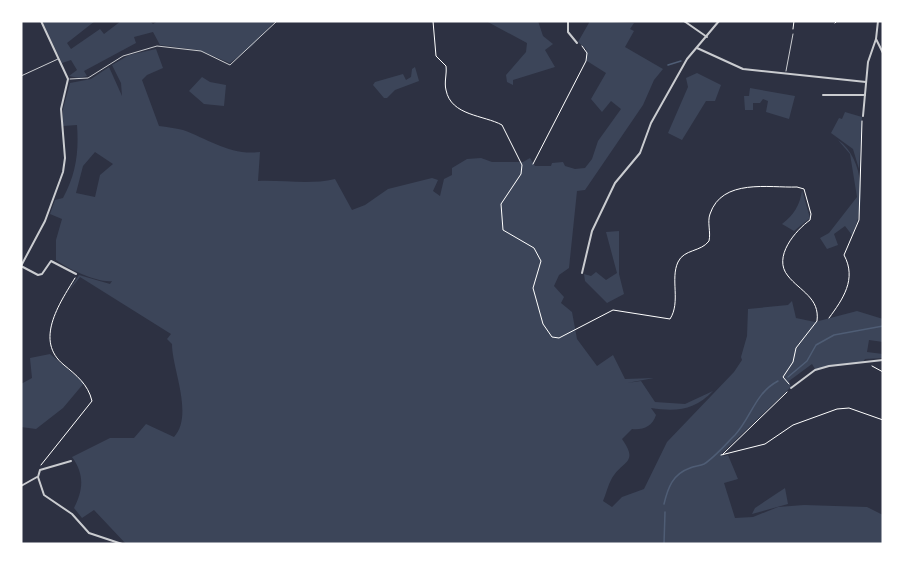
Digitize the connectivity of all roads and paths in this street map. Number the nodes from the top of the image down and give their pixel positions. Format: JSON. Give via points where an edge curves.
{"nodes":[{"id":1,"x":41,"y":21,"type":"edge"},
{"id":2,"x":277,"y":21,"type":"edge"},
{"id":3,"x":433,"y":21,"type":"edge"},
{"id":4,"x":568,"y":21,"type":"edge"},
{"id":5,"x":684,"y":21,"type":"edge"},
{"id":6,"x":719,"y":21,"type":"edge"},
{"id":7,"x":794,"y":21,"type":"edge"},
{"id":8,"x":878,"y":21,"type":"edge"},
{"id":9,"x":793,"y":34,"type":"joint"},
{"id":10,"x":707,"y":37,"type":"junction"},
{"id":11,"x":876,"y":39,"type":"junction"},
{"id":12,"x":577,"y":43,"type":"joint"},
{"id":13,"x":697,"y":48,"type":"junction"},
{"id":14,"x":883,"y":53,"type":"edge"},
{"id":15,"x":58,"y":59,"type":"junction"},
{"id":16,"x":786,"y":73,"type":"junction"},
{"id":17,"x":21,"y":75,"type":"edge"},
{"id":18,"x":68,"y":79,"type":"junction"},
{"id":19,"x":866,"y":82,"type":"junction"},
{"id":20,"x":823,"y":95,"type":"dead end"},
{"id":21,"x":865,"y":95,"type":"junction"},
{"id":22,"x":863,"y":116,"type":"joint"},
{"id":23,"x":533,"y":164,"type":"dead end"},
{"id":24,"x":21,"y":266,"type":"edge"},
{"id":25,"x":582,"y":273,"type":"dead end"},
{"id":26,"x":76,"y":274,"type":"joint"},
{"id":27,"x":829,"y":318,"type":"dead end"},
{"id":28,"x":883,"y":360,"type":"edge"},
{"id":29,"x":866,"y":363,"type":"junction"},
{"id":30,"x":883,"y":372,"type":"edge"},
{"id":31,"x":792,"y":387,"type":"junction"},
{"id":32,"x":883,"y":420,"type":"edge"},
{"id":33,"x":71,"y":461,"type":"dead end"},
{"id":34,"x":40,"y":470,"type":"junction"},
{"id":35,"x":38,"y":477,"type":"junction"},
{"id":36,"x":21,"y":486,"type":"edge"},
{"id":37,"x":122,"y":544,"type":"edge"}],
"edges":[{"from":1,"to":15,"type":"street"},
{"from":2,"to":18,"type":"lane","via":[[230,65],[201,51],[157,46],[123,56],[88,78]]},
{"from":3,"to":31,"type":"path","via":[[436,56],[446,66],[450,100],[468,113],[502,125],[519,156],[521,174],[501,204],[503,230],[534,248],[541,261],[533,288],[543,324],[552,337],[559,338],[613,310],[670,319],[678,263],[686,253],[710,242],[709,217],[719,202],[743,186],[804,189],[810,220],[793,235],[784,264],[788,276],[810,295],[818,316],[783,376]]},
{"from":4,"to":12,"type":"street","via":[[568,32]]},
{"from":5,"to":10,"type":"street"},
{"from":6,"to":10,"type":"street"},
{"from":7,"to":9,"type":"path"},
{"from":8,"to":11,"type":"street"},
{"from":9,"to":16,"type":"lane"},
{"from":10,"to":13,"type":"street"},
{"from":11,"to":14,"type":"street"},
{"from":11,"to":19,"type":"street"},
{"from":12,"to":23,"type":"path","via":[[586,51],[587,58]]},
{"from":13,"to":16,"type":"street","via":[[743,69]]},
{"from":13,"to":25,"type":"street","via":[[651,123],[640,153],[615,183],[601,216],[596,219]]},
{"from":15,"to":17,"type":"lane"},
{"from":15,"to":18,"type":"street"},
{"from":16,"to":19,"type":"street"},
{"from":18,"to":24,"type":"street","via":[[61,109],[63,172],[38,237]]},
{"from":19,"to":21,"type":"street"},
{"from":20,"to":21,"type":"street"},
{"from":21,"to":22,"type":"street"},
{"from":22,"to":27,"type":"path","via":[[859,220],[844,255],[849,267],[848,288]]},
{"from":24,"to":26,"type":"street","via":[[38,275],[51,261]]},
{"from":26,"to":34,"type":"path","via":[[57,309],[49,344],[59,361],[81,379],[92,400],[61,442],[48,452]]},
{"from":28,"to":29,"type":"street"},
{"from":29,"to":30,"type":"path"},
{"from":29,"to":31,"type":"street","via":[[815,370]]},
{"from":31,"to":32,"type":"path","via":[[722,455],[765,444],[793,425],[837,409],[849,408]]},
{"from":33,"to":34,"type":"street"},
{"from":34,"to":35,"type":"street"},
{"from":35,"to":36,"type":"street"},
{"from":35,"to":37,"type":"street","via":[[44,495],[72,513],[86,530]]}]}
